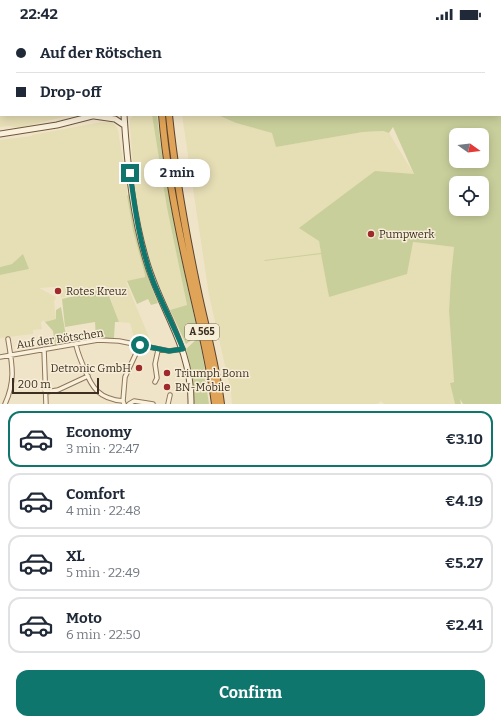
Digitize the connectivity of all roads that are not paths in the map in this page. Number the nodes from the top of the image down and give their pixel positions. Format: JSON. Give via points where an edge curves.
{"nodes":[{"id":1,"x":91,"y":116,"type":"edge"},
{"id":2,"x":100,"y":116,"type":"edge"},
{"id":3,"x":124,"y":116,"type":"edge"},
{"id":4,"x":127,"y":116,"type":"edge"},
{"id":5,"x":162,"y":116,"type":"edge"},
{"id":6,"x":169,"y":116,"type":"edge"},
{"id":7,"x":124,"y":123,"type":"junction"},
{"id":8,"x":0,"y":134,"type":"edge"},
{"id":9,"x":8,"y":339,"type":"dead end"},
{"id":10,"x":76,"y":344,"type":"junction"},
{"id":11,"x":140,"y":345,"type":"junction"},
{"id":12,"x":44,"y":349,"type":"junction"},
{"id":13,"x":183,"y":349,"type":"junction"},
{"id":14,"x":158,"y":350,"type":"junction"},
{"id":15,"x":11,"y":355,"type":"junction"},
{"id":16,"x":0,"y":357,"type":"edge"},
{"id":17,"x":88,"y":376,"type":"junction"},
{"id":18,"x":155,"y":382,"type":"dead end"},
{"id":19,"x":46,"y":392,"type":"junction"},
{"id":20,"x":170,"y":395,"type":"dead end"},
{"id":21,"x":123,"y":402,"type":"edge"},
{"id":22,"x":5,"y":404,"type":"edge"},
{"id":23,"x":46,"y":404,"type":"edge"},
{"id":24,"x":129,"y":404,"type":"edge"},
{"id":25,"x":153,"y":404,"type":"edge"},
{"id":26,"x":168,"y":404,"type":"edge"},
{"id":27,"x":191,"y":404,"type":"edge"},
{"id":28,"x":216,"y":404,"type":"edge"},
{"id":29,"x":221,"y":404,"type":"edge"}],
"edges":[{"from":1,"to":8,"type":"main road","via":[[57,125]]},
{"from":2,"to":7,"type":"main road"},
{"from":3,"to":7,"type":"main road"},
{"from":4,"to":7,"type":"main road"},
{"from":5,"to":28,"type":"highway","number":"A 565","via":[[171,189]]},
{"from":6,"to":29,"type":"highway","number":"A 565","via":[[182,218],[212,349]]},
{"from":7,"to":13,"type":"main road","via":[[134,206],[142,244],[154,282]]},
{"from":9,"to":15,"type":"street","name":"Auf der Rötschen"},
{"from":10,"to":11,"type":"street","name":"Auf der Rötschen","via":[[110,340]]},
{"from":10,"to":12,"type":"street","name":"Auf der Rötschen"},
{"from":10,"to":17,"type":"street"},
{"from":11,"to":14,"type":"street","name":"Auf der Rötschen"},
{"from":11,"to":21,"type":"street","via":[[125,377]]},
{"from":12,"to":15,"type":"street","name":"Auf der Rötschen"},
{"from":12,"to":19,"type":"street"},
{"from":13,"to":14,"type":"street","name":"Auf der Rötschen"},
{"from":13,"to":27,"type":"main road","via":[[189,375]]},
{"from":14,"to":18,"type":"street"},
{"from":15,"to":16,"type":"street","name":"Auf der Rötschen"},
{"from":15,"to":22,"type":"street","via":[[13,379]]},
{"from":17,"to":19,"type":"street","via":[[58,390]]},
{"from":17,"to":21,"type":"street","via":[[98,393]]},
{"from":19,"to":23,"type":"street"},
{"from":20,"to":26,"type":"street"},
{"from":24,"to":25,"type":"street","via":[[134,401]]}]}
